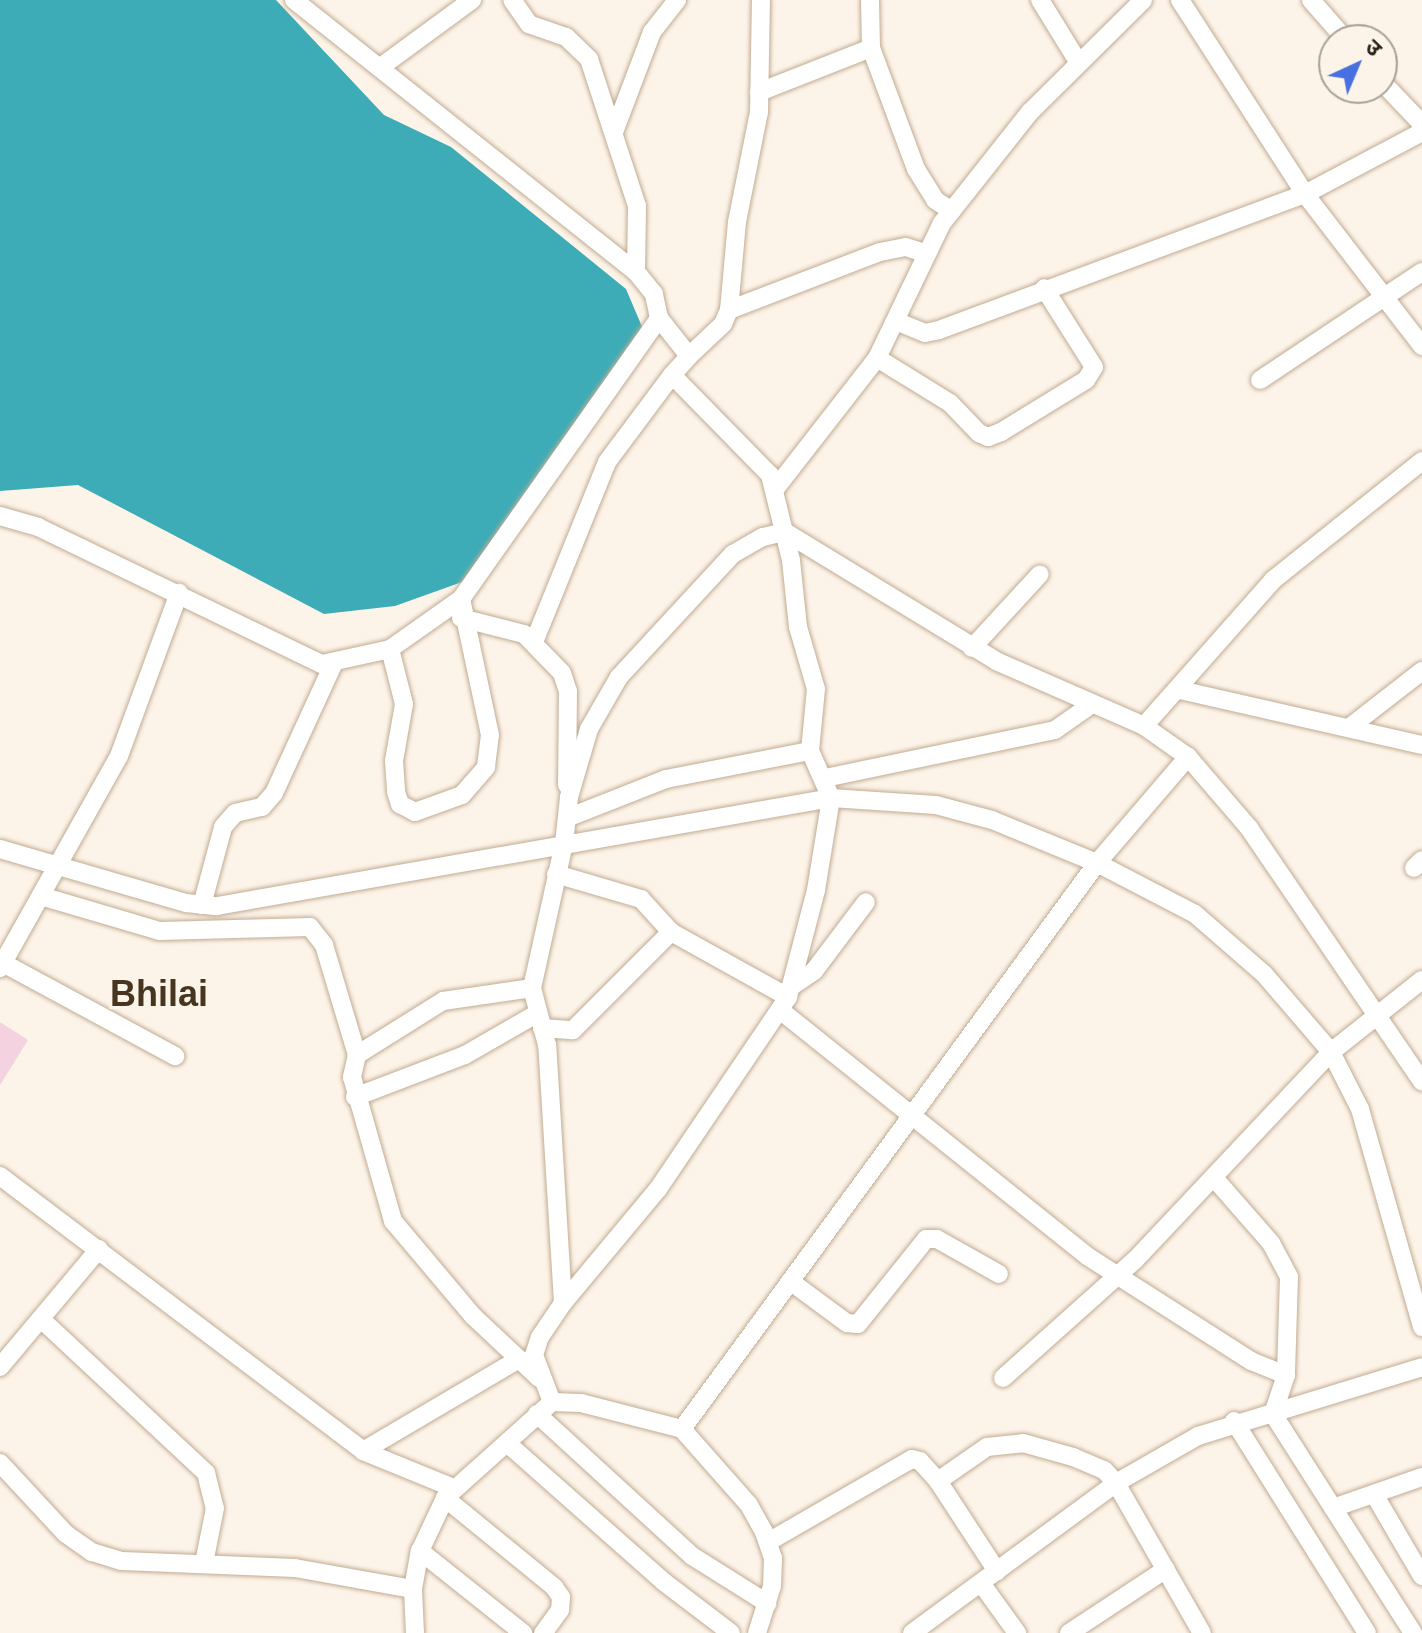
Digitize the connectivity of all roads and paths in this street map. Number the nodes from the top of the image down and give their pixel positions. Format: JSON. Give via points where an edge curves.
{"nodes":[{"id":1,"x":294,"y":0,"type":"edge"},
{"id":2,"x":472,"y":0,"type":"edge"},
{"id":3,"x":512,"y":0,"type":"edge"},
{"id":4,"x":677,"y":0,"type":"edge"},
{"id":5,"x":761,"y":0,"type":"edge"},
{"id":6,"x":870,"y":0,"type":"edge"},
{"id":7,"x":1040,"y":0,"type":"edge"},
{"id":8,"x":1143,"y":0,"type":"edge"},
{"id":9,"x":1180,"y":0,"type":"edge"},
{"id":10,"x":1311,"y":0,"type":"edge"},
{"id":11,"x":1332,"y":24,"type":"edge"},
{"id":12,"x":871,"y":48,"type":"junction"},
{"id":13,"x":1077,"y":60,"type":"junction"},
{"id":14,"x":382,"y":66,"type":"junction"},
{"id":15,"x":759,"y":92,"type":"junction"},
{"id":16,"x":1398,"y":99,"type":"edge"},
{"id":17,"x":1422,"y":124,"type":"edge"},
{"id":18,"x":614,"y":132,"type":"junction"},
{"id":19,"x":1422,"y":132,"type":"edge"},
{"id":20,"x":1305,"y":194,"type":"junction"},
{"id":21,"x":952,"y":211,"type":"junction"},
{"id":22,"x":924,"y":253,"type":"junction"},
{"id":23,"x":636,"y":272,"type":"junction"},
{"id":24,"x":1422,"y":272,"type":"edge"},
{"id":25,"x":1044,"y":288,"type":"junction"},
{"id":26,"x":1387,"y":300,"type":"junction"},
{"id":27,"x":729,"y":310,"type":"junction"},
{"id":28,"x":659,"y":318,"type":"junction"},
{"id":29,"x":898,"y":322,"type":"junction"},
{"id":30,"x":1422,"y":346,"type":"edge"},
{"id":31,"x":689,"y":356,"type":"junction"},
{"id":32,"x":877,"y":358,"type":"junction"},
{"id":33,"x":672,"y":375,"type":"junction"},
{"id":34,"x":1260,"y":380,"type":"dead end"},
{"id":35,"x":1422,"y":461,"type":"edge"},
{"id":36,"x":775,"y":489,"type":"junction"},
{"id":37,"x":0,"y":516,"type":"edge"},
{"id":38,"x":785,"y":532,"type":"junction"},
{"id":39,"x":1040,"y":574,"type":"dead end"},
{"id":40,"x":179,"y":593,"type":"junction"},
{"id":41,"x":461,"y":599,"type":"junction"},
{"id":42,"x":461,"y":618,"type":"junction"},
{"id":43,"x":534,"y":642,"type":"junction"},
{"id":44,"x":972,"y":648,"type":"junction"},
{"id":45,"x":390,"y":649,"type":"junction"},
{"id":46,"x":333,"y":665,"type":"junction"},
{"id":47,"x":1422,"y":671,"type":"edge"},
{"id":48,"x":1180,"y":690,"type":"junction"},
{"id":49,"x":1092,"y":704,"type":"junction"},
{"id":50,"x":1144,"y":726,"type":"junction"},
{"id":51,"x":1350,"y":727,"type":"junction"},
{"id":52,"x":1422,"y":745,"type":"edge"},
{"id":53,"x":810,"y":751,"type":"junction"},
{"id":54,"x":1188,"y":757,"type":"junction"},
{"id":55,"x":825,"y":778,"type":"junction"},
{"id":56,"x":569,"y":797,"type":"junction"},
{"id":57,"x":831,"y":798,"type":"junction"},
{"id":58,"x":567,"y":818,"type":"junction"},
{"id":59,"x":564,"y":844,"type":"junction"},
{"id":60,"x":0,"y":849,"type":"edge"},
{"id":61,"x":60,"y":863,"type":"junction"},
{"id":62,"x":1097,"y":863,"type":"junction"},
{"id":63,"x":556,"y":874,"type":"junction"},
{"id":64,"x":41,"y":896,"type":"junction"},
{"id":65,"x":866,"y":902,"type":"dead end"},
{"id":66,"x":202,"y":905,"type":"junction"},
{"id":67,"x":671,"y":932,"type":"junction"},
{"id":68,"x":1,"y":966,"type":"edge"},
{"id":69,"x":1422,"y":980,"type":"edge"},
{"id":70,"x":532,"y":988,"type":"junction"},
{"id":71,"x":787,"y":997,"type":"junction"},
{"id":72,"x":1375,"y":1014,"type":"junction"},
{"id":73,"x":540,"y":1021,"type":"junction"},
{"id":74,"x":1331,"y":1052,"type":"junction"},
{"id":75,"x":357,"y":1055,"type":"junction"},
{"id":76,"x":175,"y":1056,"type":"dead end"},
{"id":77,"x":1422,"y":1082,"type":"edge"},
{"id":78,"x":355,"y":1097,"type":"junction"},
{"id":79,"x":914,"y":1113,"type":"junction"},
{"id":80,"x":0,"y":1176,"type":"edge"},
{"id":81,"x":1215,"y":1179,"type":"junction"},
{"id":82,"x":99,"y":1249,"type":"junction"},
{"id":83,"x":999,"y":1274,"type":"dead end"},
{"id":84,"x":1120,"y":1274,"type":"junction"},
{"id":85,"x":790,"y":1281,"type":"junction"},
{"id":86,"x":563,"y":1303,"type":"junction"},
{"id":87,"x":41,"y":1319,"type":"junction"},
{"id":88,"x":1422,"y":1327,"type":"edge"},
{"id":89,"x":519,"y":1359,"type":"junction"},
{"id":90,"x":0,"y":1367,"type":"edge"},
{"id":91,"x":1422,"y":1367,"type":"edge"},
{"id":92,"x":1286,"y":1375,"type":"junction"},
{"id":93,"x":539,"y":1378,"type":"junction"},
{"id":94,"x":1003,"y":1378,"type":"dead end"},
{"id":95,"x":552,"y":1402,"type":"junction"},
{"id":96,"x":537,"y":1414,"type":"junction"},
{"id":97,"x":1273,"y":1414,"type":"junction"},
{"id":98,"x":1234,"y":1421,"type":"junction"},
{"id":99,"x":682,"y":1429,"type":"junction"},
{"id":100,"x":508,"y":1444,"type":"junction"},
{"id":101,"x":363,"y":1451,"type":"junction"},
{"id":102,"x":4,"y":1476,"type":"edge"},
{"id":103,"x":1422,"y":1477,"type":"edge"},
{"id":104,"x":938,"y":1481,"type":"junction"},
{"id":105,"x":1116,"y":1483,"type":"junction"},
{"id":106,"x":448,"y":1492,"type":"junction"},
{"id":107,"x":1374,"y":1494,"type":"junction"},
{"id":108,"x":1333,"y":1508,"type":"junction"},
{"id":109,"x":768,"y":1542,"type":"junction"},
{"id":110,"x":420,"y":1551,"type":"junction"},
{"id":111,"x":204,"y":1563,"type":"junction"},
{"id":112,"x":1166,"y":1569,"type":"junction"},
{"id":113,"x":997,"y":1571,"type":"junction"},
{"id":114,"x":1422,"y":1576,"type":"edge"},
{"id":115,"x":981,"y":1583,"type":"junction"},
{"id":116,"x":413,"y":1589,"type":"junction"},
{"id":117,"x":767,"y":1603,"type":"junction"},
{"id":118,"x":1416,"y":1630,"type":"edge"},
{"id":119,"x":415,"y":1633,"type":"edge"},
{"id":120,"x":523,"y":1633,"type":"edge"},
{"id":121,"x":543,"y":1633,"type":"edge"},
{"id":122,"x":731,"y":1633,"type":"edge"},
{"id":123,"x":757,"y":1633,"type":"edge"},
{"id":124,"x":912,"y":1633,"type":"edge"},
{"id":125,"x":1017,"y":1633,"type":"edge"},
{"id":126,"x":1069,"y":1633,"type":"edge"},
{"id":127,"x":1202,"y":1633,"type":"edge"},
{"id":128,"x":1367,"y":1633,"type":"edge"}],
"edges":[{"from":1,"to":14,"type":"street"},
{"from":2,"to":14,"type":"street"},
{"from":3,"to":18,"type":"street","via":[[529,24],[566,37],[589,59]]},
{"from":4,"to":18,"type":"street","via":[[652,32]]},
{"from":5,"to":15,"type":"street"},
{"from":6,"to":12,"type":"street"},
{"from":7,"to":13,"type":"street"},
{"from":8,"to":13,"type":"street"},
{"from":9,"to":20,"type":"street"},
{"from":10,"to":11,"type":"street"},
{"from":12,"to":15,"type":"street"},
{"from":12,"to":21,"type":"street","via":[[924,186]]},
{"from":13,"to":21,"type":"street"},
{"from":14,"to":23,"type":"street"},
{"from":15,"to":27,"type":"street","via":[[737,222]]},
{"from":16,"to":17,"type":"street"},
{"from":18,"to":23,"type":"street","via":[[637,206]]},
{"from":19,"to":20,"type":"street"},
{"from":20,"to":25,"type":"street"},
{"from":20,"to":26,"type":"street"},
{"from":21,"to":22,"type":"street"},
{"from":22,"to":27,"type":"street","via":[[906,247],[880,252]]},
{"from":22,"to":29,"type":"street"},
{"from":23,"to":28,"type":"street","via":[[654,294]]},
{"from":24,"to":26,"type":"street"},
{"from":25,"to":29,"type":"street","via":[[939,330],[925,333]]},
{"from":25,"to":32,"type":"street","via":[[1094,367],[1086,380],[1001,432],[988,437],[979,433],[950,403]]},
{"from":26,"to":30,"type":"street"},
{"from":26,"to":34,"type":"street"},
{"from":27,"to":31,"type":"street","via":[[718,330]]},
{"from":28,"to":31,"type":"street"},
{"from":28,"to":41,"type":"street"},
{"from":29,"to":32,"type":"street"},
{"from":31,"to":33,"type":"street"},
{"from":32,"to":36,"type":"street"},
{"from":33,"to":36,"type":"street","via":[[762,463]]},
{"from":33,"to":43,"type":"street","via":[[607,462]]},
{"from":35,"to":48,"type":"street","via":[[1273,580]]},
{"from":36,"to":38,"type":"street"},
{"from":37,"to":40,"type":"street","via":[[38,527]]},
{"from":38,"to":44,"type":"street"},
{"from":38,"to":53,"type":"street","via":[[798,627],[816,689]]},
{"from":38,"to":56,"type":"street","via":[[733,554],[619,677],[589,729]]},
{"from":39,"to":44,"type":"street"},
{"from":40,"to":46,"type":"street","via":[[311,661]]},
{"from":40,"to":61,"type":"street","via":[[119,756]]},
{"from":41,"to":42,"type":"street"},
{"from":41,"to":45,"type":"street"},
{"from":42,"to":43,"type":"street","via":[[524,634]]},
{"from":42,"to":45,"type":"street","via":[[490,735],[486,767],[462,795],[415,812],[400,804],[396,792],[394,761],[404,704]]},
{"from":43,"to":56,"type":"street","via":[[562,673],[568,691]]},
{"from":44,"to":49,"type":"street"},
{"from":45,"to":46,"type":"street"},
{"from":46,"to":66,"type":"street","via":[[274,793],[262,807],[235,813],[223,827]]},
{"from":47,"to":51,"type":"street"},
{"from":48,"to":50,"type":"street"},
{"from":48,"to":51,"type":"street"},
{"from":49,"to":50,"type":"street"},
{"from":49,"to":55,"type":"street","via":[[1055,730]]},
{"from":50,"to":54,"type":"street"},
{"from":51,"to":52,"type":"street"},
{"from":53,"to":55,"type":"street"},
{"from":53,"to":58,"type":"street","via":[[666,779]]},
{"from":54,"to":62,"type":"street"},
{"from":54,"to":72,"type":"street","via":[[1249,828]]},
{"from":55,"to":57,"type":"street"},
{"from":56,"to":58,"type":"street"},
{"from":57,"to":59,"type":"street"},
{"from":57,"to":62,"type":"street","via":[[964,811]]},
{"from":57,"to":71,"type":"street","via":[[816,890]]},
{"from":58,"to":59,"type":"street"},
{"from":59,"to":63,"type":"street"},
{"from":59,"to":66,"type":"street","via":[[261,901]]},
{"from":60,"to":61,"type":"street"},
{"from":61,"to":64,"type":"street"},
{"from":61,"to":66,"type":"street"},
{"from":62,"to":74,"type":"street","via":[[1195,914],[1264,974]]},
{"from":62,"to":79,"type":"street"},
{"from":63,"to":67,"type":"street","via":[[641,899]]},
{"from":63,"to":70,"type":"street"},
{"from":64,"to":68,"type":"street"},
{"from":64,"to":75,"type":"street","via":[[160,931],[310,927],[324,945]]},
{"from":65,"to":71,"type":"street","via":[[814,971]]},
{"from":67,"to":71,"type":"street"},
{"from":67,"to":73,"type":"street","via":[[573,1030]]},
{"from":68,"to":76,"type":"street"},
{"from":69,"to":72,"type":"street"},
{"from":70,"to":73,"type":"street"},
{"from":70,"to":75,"type":"street","via":[[443,1001]]},
{"from":71,"to":79,"type":"street"},
{"from":71,"to":86,"type":"street","via":[[658,1189]]},
{"from":72,"to":74,"type":"street"},
{"from":72,"to":77,"type":"street"},
{"from":73,"to":78,"type":"street"},
{"from":73,"to":86,"type":"street"},
{"from":74,"to":81,"type":"street"},
{"from":74,"to":88,"type":"street","via":[[1368,1131]]},
{"from":75,"to":78,"type":"street"},
{"from":78,"to":89,"type":"street","via":[[393,1221],[473,1316]]},
{"from":79,"to":84,"type":"street","via":[[1053,1230]]},
{"from":79,"to":85,"type":"street"},
{"from":80,"to":82,"type":"street"},
{"from":81,"to":84,"type":"street"},
{"from":81,"to":92,"type":"street","via":[[1283,1260],[1289,1277]]},
{"from":82,"to":87,"type":"street"},
{"from":82,"to":101,"type":"street"},
{"from":83,"to":85,"type":"street","via":[[937,1239],[926,1239],[858,1324],[847,1323]]},
{"from":84,"to":92,"type":"street","via":[[1251,1361]]},
{"from":84,"to":94,"type":"street"},
{"from":85,"to":99,"type":"street"},
{"from":86,"to":93,"type":"street","via":[[534,1355]]},
{"from":87,"to":90,"type":"street"},
{"from":87,"to":111,"type":"street","via":[[206,1473],[215,1508]]},
{"from":89,"to":93,"type":"street"},
{"from":89,"to":101,"type":"street"},
{"from":91,"to":97,"type":"street"},
{"from":92,"to":97,"type":"street"},
{"from":93,"to":95,"type":"street"},
{"from":95,"to":96,"type":"street"},
{"from":95,"to":99,"type":"street","via":[[581,1403]]},
{"from":96,"to":100,"type":"street"},
{"from":96,"to":117,"type":"street","via":[[692,1556]]},
{"from":97,"to":98,"type":"street"},
{"from":97,"to":108,"type":"street"},
{"from":98,"to":105,"type":"street"},
{"from":98,"to":128,"type":"street"},
{"from":99,"to":109,"type":"street","via":[[749,1505]]},
{"from":100,"to":106,"type":"street"},
{"from":100,"to":122,"type":"street","via":[[664,1582]]},
{"from":101,"to":106,"type":"street"},
{"from":102,"to":111,"type":"street","via":[[92,1552],[122,1561]]},
{"from":103,"to":107,"type":"street"},
{"from":104,"to":105,"type":"street","via":[[987,1447],[1006,1441],[1073,1457],[1104,1470]]},
{"from":104,"to":109,"type":"street","via":[[912,1459]]},
{"from":104,"to":113,"type":"street"},
{"from":105,"to":112,"type":"street"},
{"from":105,"to":113,"type":"street"},
{"from":106,"to":110,"type":"street"},
{"from":106,"to":121,"type":"street","via":[[561,1597],[560,1610]]},
{"from":107,"to":108,"type":"street"},
{"from":107,"to":114,"type":"street"},
{"from":108,"to":118,"type":"street"},
{"from":109,"to":117,"type":"street","via":[[773,1558]]},
{"from":110,"to":116,"type":"street"},
{"from":110,"to":120,"type":"street"},
{"from":111,"to":116,"type":"street","via":[[295,1568]]},
{"from":112,"to":126,"type":"street"},
{"from":112,"to":127,"type":"street"},
{"from":113,"to":115,"type":"street"},
{"from":115,"to":124,"type":"street"},
{"from":115,"to":125,"type":"street"},
{"from":116,"to":119,"type":"street"},
{"from":117,"to":123,"type":"street"}]}
